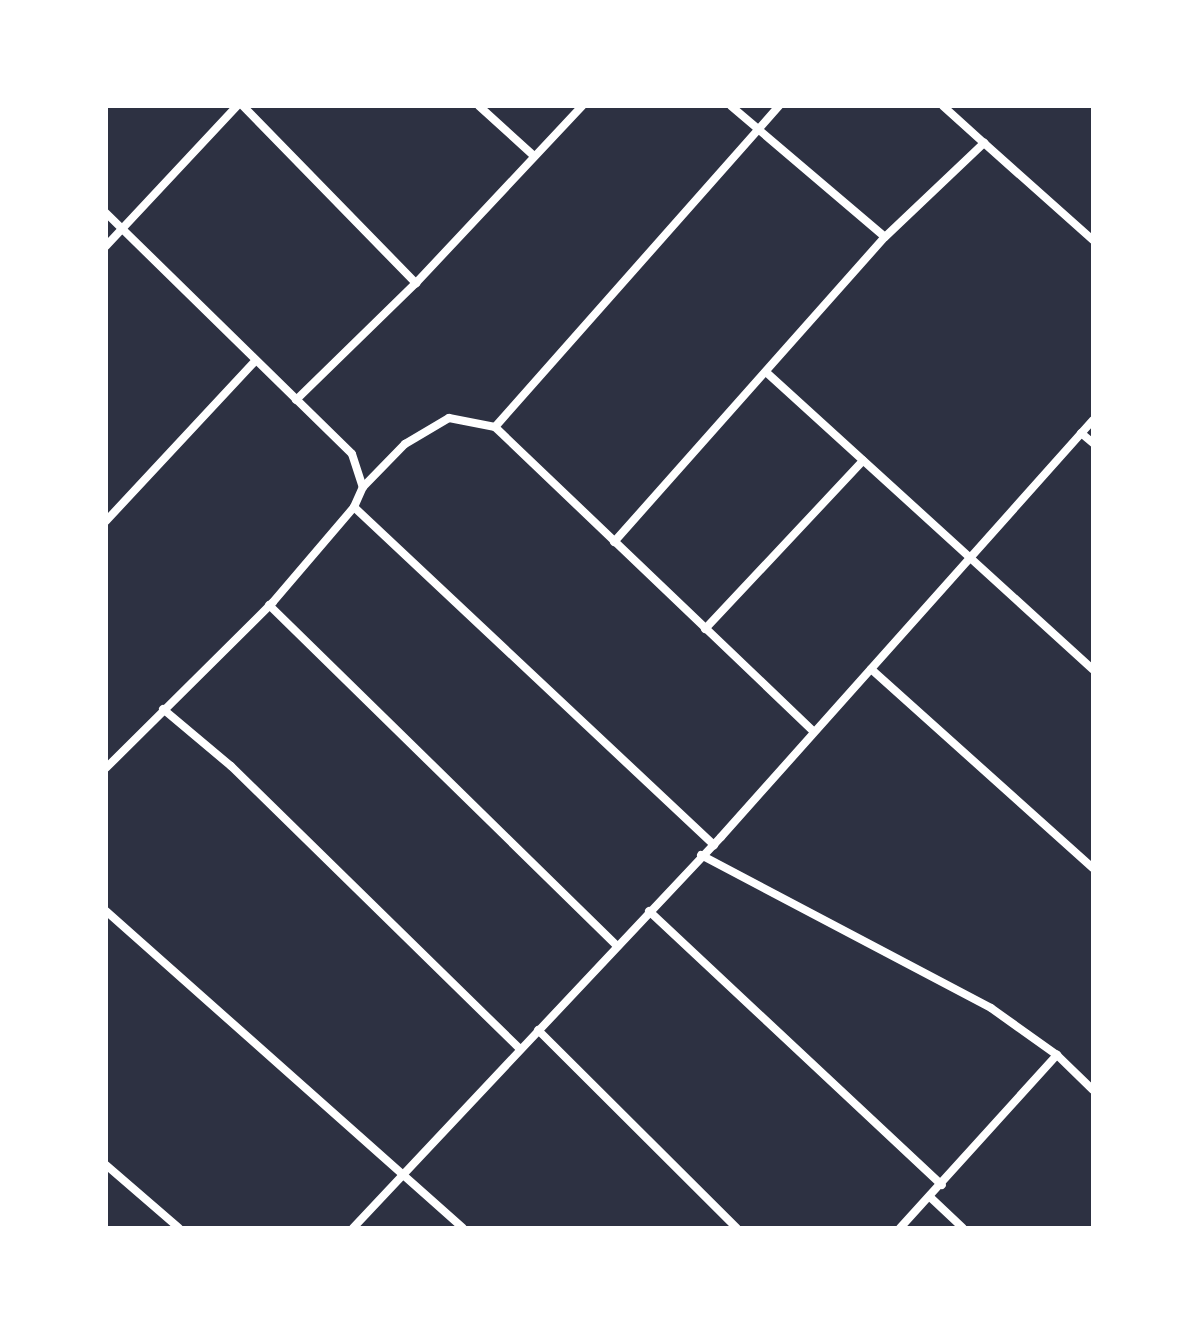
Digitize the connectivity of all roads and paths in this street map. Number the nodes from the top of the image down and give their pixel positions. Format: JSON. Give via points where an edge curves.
{"nodes":[{"id":1,"x":237,"y":106,"type":"edge"},
{"id":2,"x":243,"y":106,"type":"edge"},
{"id":3,"x":479,"y":106,"type":"edge"},
{"id":4,"x":582,"y":106,"type":"edge"},
{"id":5,"x":731,"y":106,"type":"edge"},
{"id":6,"x":779,"y":106,"type":"edge"},
{"id":7,"x":943,"y":106,"type":"edge"},
{"id":8,"x":759,"y":127,"type":"junction"},
{"id":9,"x":984,"y":143,"type":"junction"},
{"id":10,"x":534,"y":156,"type":"junction"},
{"id":11,"x":106,"y":213,"type":"edge"},
{"id":12,"x":123,"y":229,"type":"junction"},
{"id":13,"x":885,"y":237,"type":"junction"},
{"id":14,"x":1093,"y":240,"type":"edge"},
{"id":15,"x":106,"y":246,"type":"edge"},
{"id":16,"x":416,"y":283,"type":"junction"},
{"id":17,"x":255,"y":361,"type":"junction"},
{"id":18,"x":766,"y":372,"type":"junction"},
{"id":19,"x":296,"y":400,"type":"junction"},
{"id":20,"x":1093,"y":420,"type":"edge"},
{"id":21,"x":495,"y":427,"type":"junction"},
{"id":22,"x":1081,"y":433,"type":"junction"},
{"id":23,"x":1093,"y":443,"type":"edge"},
{"id":24,"x":863,"y":461,"type":"junction"},
{"id":25,"x":363,"y":487,"type":"junction"},
{"id":26,"x":354,"y":507,"type":"junction"},
{"id":27,"x":106,"y":521,"type":"edge"},
{"id":28,"x":614,"y":542,"type":"junction"},
{"id":29,"x":972,"y":560,"type":"junction"},
{"id":30,"x":269,"y":605,"type":"junction"},
{"id":31,"x":705,"y":629,"type":"junction"},
{"id":32,"x":871,"y":669,"type":"junction"},
{"id":33,"x":1093,"y":670,"type":"edge"},
{"id":34,"x":163,"y":709,"type":"junction"},
{"id":35,"x":812,"y":730,"type":"junction"},
{"id":36,"x":106,"y":768,"type":"edge"},
{"id":37,"x":714,"y":845,"type":"junction"},
{"id":38,"x":701,"y":855,"type":"junction"},
{"id":39,"x":1093,"y":868,"type":"edge"},
{"id":40,"x":106,"y":911,"type":"edge"},
{"id":41,"x":649,"y":911,"type":"junction"},
{"id":42,"x":616,"y":945,"type":"junction"},
{"id":43,"x":538,"y":1030,"type":"junction"},
{"id":44,"x":520,"y":1049,"type":"junction"},
{"id":45,"x":1057,"y":1055,"type":"junction"},
{"id":46,"x":1093,"y":1090,"type":"edge"},
{"id":47,"x":106,"y":1165,"type":"edge"},
{"id":48,"x":407,"y":1174,"type":"junction"},
{"id":49,"x":942,"y":1185,"type":"junction"},
{"id":50,"x":930,"y":1197,"type":"junction"},
{"id":51,"x":179,"y":1228,"type":"edge"},
{"id":52,"x":353,"y":1228,"type":"edge"},
{"id":53,"x":463,"y":1228,"type":"edge"},
{"id":54,"x":737,"y":1228,"type":"edge"},
{"id":55,"x":900,"y":1228,"type":"edge"},
{"id":56,"x":963,"y":1228,"type":"edge"}],
"edges":[{"from":1,"to":12,"type":"street"},
{"from":2,"to":16,"type":"street"},
{"from":3,"to":10,"type":"street"},
{"from":4,"to":10,"type":"street"},
{"from":5,"to":8,"type":"street"},
{"from":6,"to":8,"type":"street"},
{"from":7,"to":9,"type":"street"},
{"from":8,"to":13,"type":"street"},
{"from":8,"to":21,"type":"street"},
{"from":9,"to":13,"type":"street"},
{"from":9,"to":14,"type":"street"},
{"from":10,"to":16,"type":"street"},
{"from":11,"to":12,"type":"street"},
{"from":12,"to":15,"type":"street"},
{"from":12,"to":17,"type":"street"},
{"from":13,"to":18,"type":"street"},
{"from":16,"to":19,"type":"street"},
{"from":17,"to":19,"type":"street"},
{"from":17,"to":27,"type":"street"},
{"from":18,"to":24,"type":"street"},
{"from":18,"to":28,"type":"street"},
{"from":19,"to":25,"type":"street","via":[[352,454]]},
{"from":20,"to":22,"type":"street"},
{"from":21,"to":25,"type":"street","via":[[449,418],[431,425]]},
{"from":21,"to":28,"type":"street"},
{"from":22,"to":23,"type":"street"},
{"from":22,"to":29,"type":"street"},
{"from":24,"to":29,"type":"street"},
{"from":24,"to":31,"type":"street"},
{"from":25,"to":26,"type":"street"},
{"from":26,"to":30,"type":"street"},
{"from":26,"to":37,"type":"street"},
{"from":28,"to":31,"type":"street"},
{"from":29,"to":32,"type":"street"},
{"from":29,"to":33,"type":"street"},
{"from":30,"to":34,"type":"street"},
{"from":30,"to":42,"type":"street"},
{"from":31,"to":35,"type":"street"},
{"from":32,"to":35,"type":"street"},
{"from":32,"to":39,"type":"street"},
{"from":34,"to":36,"type":"street"},
{"from":34,"to":44,"type":"street","via":[[231,766]]},
{"from":35,"to":37,"type":"street"},
{"from":37,"to":38,"type":"street"},
{"from":38,"to":41,"type":"street"},
{"from":38,"to":45,"type":"street","via":[[991,1008]]},
{"from":40,"to":48,"type":"street","via":[[197,997],[288,1068]]},
{"from":41,"to":42,"type":"street"},
{"from":41,"to":49,"type":"street"},
{"from":42,"to":43,"type":"street"},
{"from":43,"to":44,"type":"street"},
{"from":43,"to":54,"type":"street"},
{"from":44,"to":48,"type":"street"},
{"from":45,"to":46,"type":"street"},
{"from":45,"to":49,"type":"street"},
{"from":47,"to":51,"type":"street"},
{"from":48,"to":52,"type":"street"},
{"from":48,"to":53,"type":"street"},
{"from":49,"to":50,"type":"street"},
{"from":50,"to":55,"type":"street"},
{"from":50,"to":56,"type":"street"}]}
